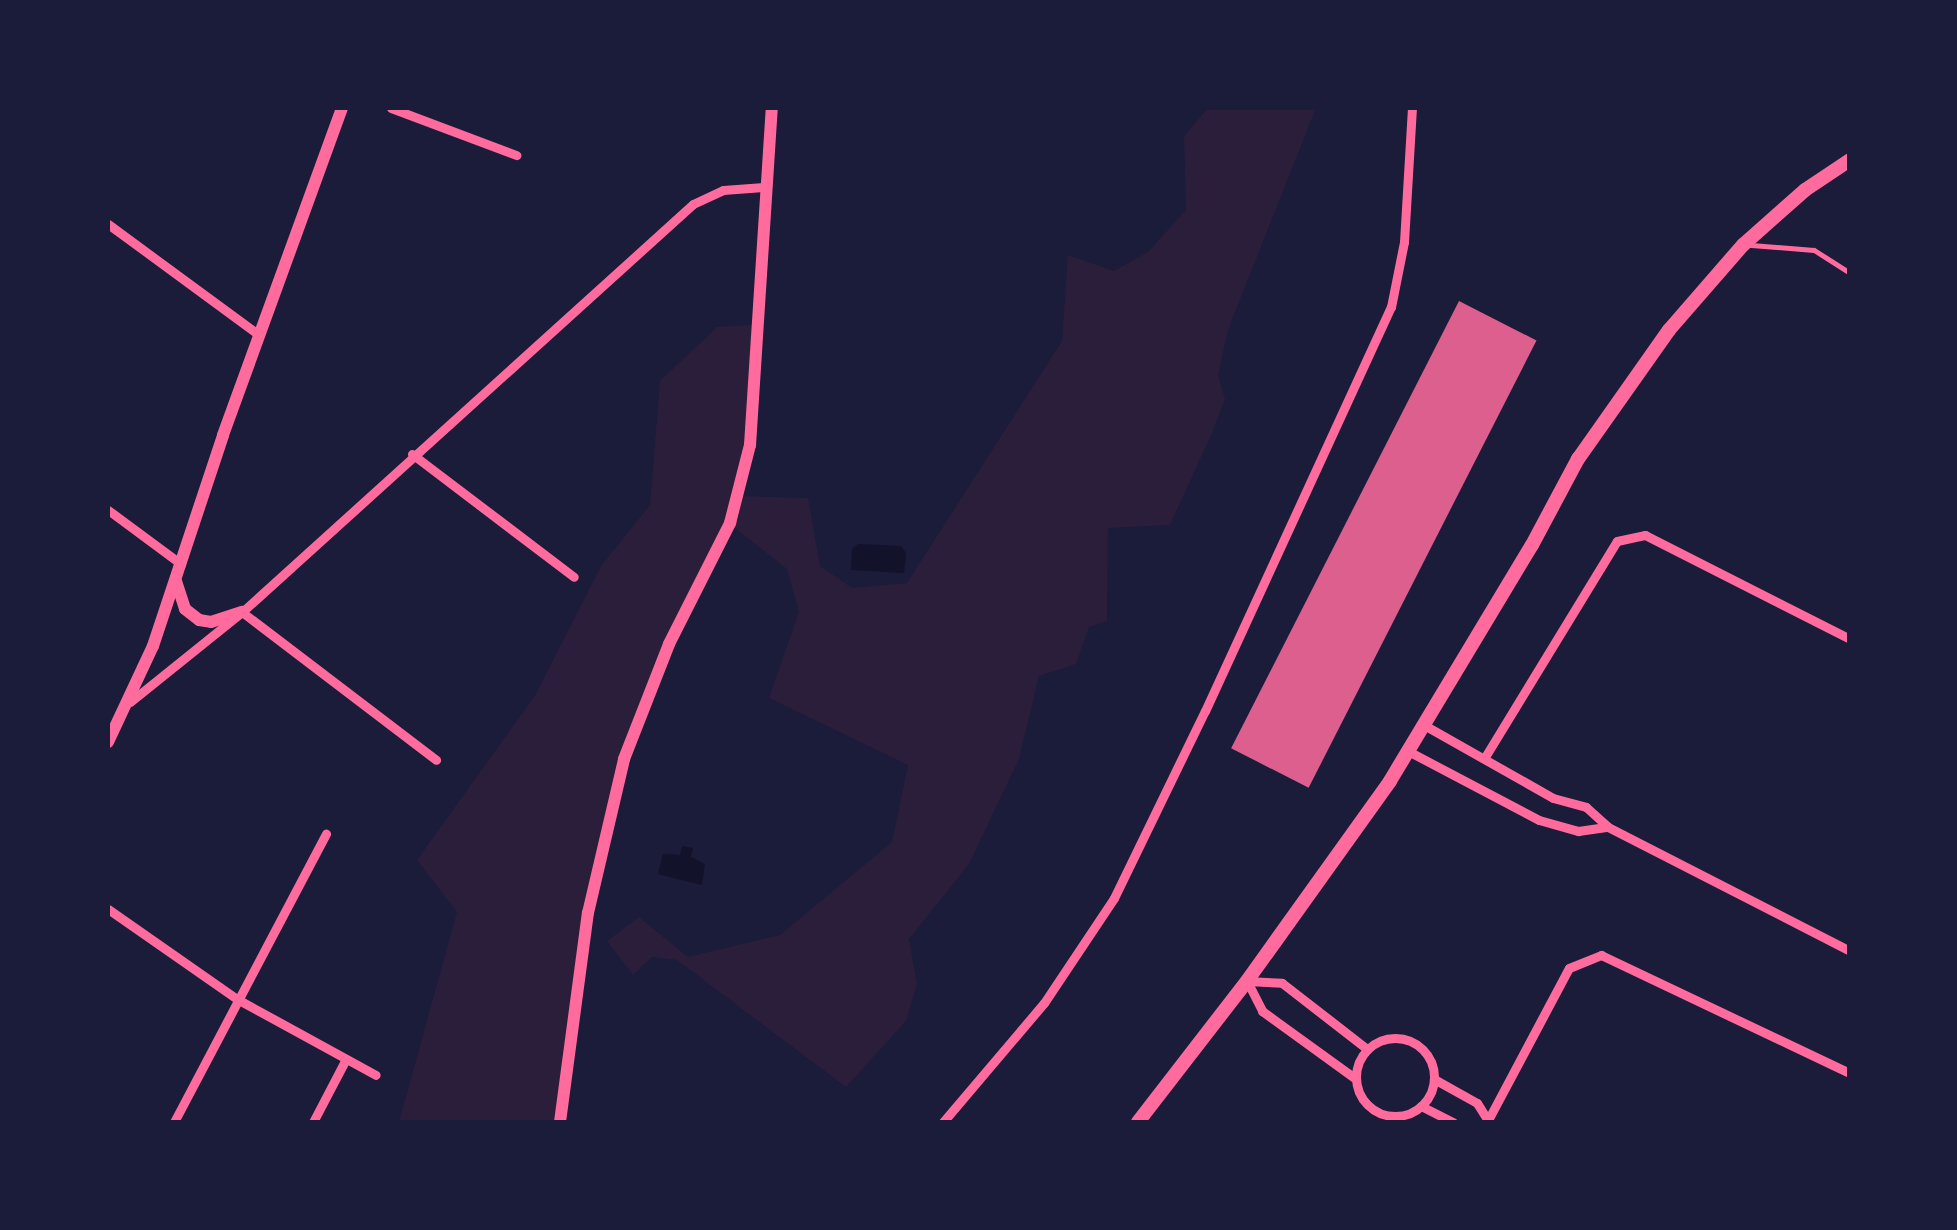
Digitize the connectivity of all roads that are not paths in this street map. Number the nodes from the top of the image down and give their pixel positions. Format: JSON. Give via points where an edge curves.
{"nodes":[{"id":1,"x":341,"y":108,"type":"edge"},
{"id":2,"x":391,"y":108,"type":"edge"},
{"id":3,"x":772,"y":108,"type":"edge"},
{"id":4,"x":1412,"y":108,"type":"edge"},
{"id":5,"x":516,"y":155,"type":"dead end"},
{"id":6,"x":1850,"y":160,"type":"edge"},
{"id":7,"x":765,"y":187,"type":"junction"},
{"id":8,"x":108,"y":224,"type":"edge"},
{"id":9,"x":1742,"y":244,"type":"junction"},
{"id":10,"x":1850,"y":272,"type":"edge"},
{"id":11,"x":259,"y":335,"type":"junction"},
{"id":12,"x":412,"y":454,"type":"junction"},
{"id":13,"x":108,"y":510,"type":"edge"},
{"id":14,"x":178,"y":571,"type":"junction"},
{"id":15,"x":574,"y":576,"type":"dead end"},
{"id":16,"x":242,"y":612,"type":"junction"},
{"id":17,"x":1850,"y":639,"type":"edge"},
{"id":18,"x":130,"y":702,"type":"junction"},
{"id":19,"x":1424,"y":725,"type":"junction"},
{"id":20,"x":108,"y":742,"type":"edge"},
{"id":21,"x":1408,"y":751,"type":"junction"},
{"id":22,"x":1485,"y":757,"type":"junction"},
{"id":23,"x":436,"y":760,"type":"dead end"},
{"id":24,"x":1608,"y":827,"type":"junction"},
{"id":25,"x":326,"y":834,"type":"dead end"},
{"id":26,"x":108,"y":910,"type":"edge"},
{"id":27,"x":1850,"y":951,"type":"edge"},
{"id":28,"x":1247,"y":980,"type":"junction"},
{"id":29,"x":237,"y":998,"type":"junction"},
{"id":30,"x":1367,"y":1048,"type":"junction"},
{"id":31,"x":346,"y":1059,"type":"junction"},
{"id":32,"x":1850,"y":1073,"type":"edge"},
{"id":33,"x":376,"y":1075,"type":"dead end"},
{"id":34,"x":1356,"y":1078,"type":"junction"},
{"id":35,"x":1434,"y":1079,"type":"junction"},
{"id":36,"x":1421,"y":1106,"type":"junction"},
{"id":37,"x":174,"y":1122,"type":"edge"},
{"id":38,"x":313,"y":1122,"type":"edge"},
{"id":39,"x":560,"y":1122,"type":"edge"},
{"id":40,"x":943,"y":1122,"type":"edge"},
{"id":41,"x":1138,"y":1122,"type":"edge"},
{"id":42,"x":1453,"y":1122,"type":"edge"},
{"id":43,"x":1487,"y":1122,"type":"edge"}],
"edges":[{"from":1,"to":11,"type":"main road"},
{"from":2,"to":5,"type":"street"},
{"from":3,"to":7,"type":"main road"},
{"from":4,"to":40,"type":"street","via":[[1404,242],[1391,307],[1243,630],[1114,898],[1044,1002]]},
{"from":6,"to":9,"type":"main road"},
{"from":7,"to":12,"type":"street","via":[[724,190],[692,204]]},
{"from":7,"to":39,"type":"main road","via":[[747,460],[730,523],[668,644],[624,759],[588,912]]},
{"from":8,"to":11,"type":"street"},
{"from":9,"to":10,"type":"lane","via":[[1814,250]]},
{"from":9,"to":19,"type":"main road","via":[[1669,330],[1578,459]]},
{"from":11,"to":14,"type":"main road"},
{"from":12,"to":15,"type":"street"},
{"from":12,"to":16,"type":"street"},
{"from":13,"to":14,"type":"street"},
{"from":14,"to":16,"type":"main road","via":[[184,609],[199,620]]},
{"from":14,"to":18,"type":"main road"},
{"from":16,"to":18,"type":"street"},
{"from":16,"to":23,"type":"street"},
{"from":17,"to":22,"type":"street","via":[[1645,535],[1618,541]]},
{"from":18,"to":20,"type":"main road"},
{"from":19,"to":21,"type":"main road"},
{"from":19,"to":22,"type":"street"},
{"from":21,"to":24,"type":"street","via":[[1539,820],[1578,831]]},
{"from":21,"to":28,"type":"main road"},
{"from":22,"to":24,"type":"street","via":[[1553,798],[1586,806]]},
{"from":24,"to":27,"type":"street"},
{"from":25,"to":29,"type":"street"},
{"from":26,"to":29,"type":"street"},
{"from":28,"to":30,"type":"street","via":[[1282,983]]},
{"from":28,"to":34,"type":"street","via":[[1262,1010]]},
{"from":28,"to":41,"type":"main road"},
{"from":29,"to":31,"type":"street"},
{"from":29,"to":37,"type":"street"},
{"from":30,"to":34,"type":"street"},
{"from":30,"to":35,"type":"street","via":[[1391,1038],[1417,1044]]},
{"from":31,"to":33,"type":"street"},
{"from":31,"to":38,"type":"street"},
{"from":32,"to":43,"type":"street","via":[[1601,954],[1568,968]]},
{"from":34,"to":36,"type":"street","via":[[1363,1099],[1380,1112],[1401,1115]]},
{"from":35,"to":36,"type":"street"},
{"from":35,"to":43,"type":"street","via":[[1477,1102]]},
{"from":36,"to":42,"type":"street"}]}
